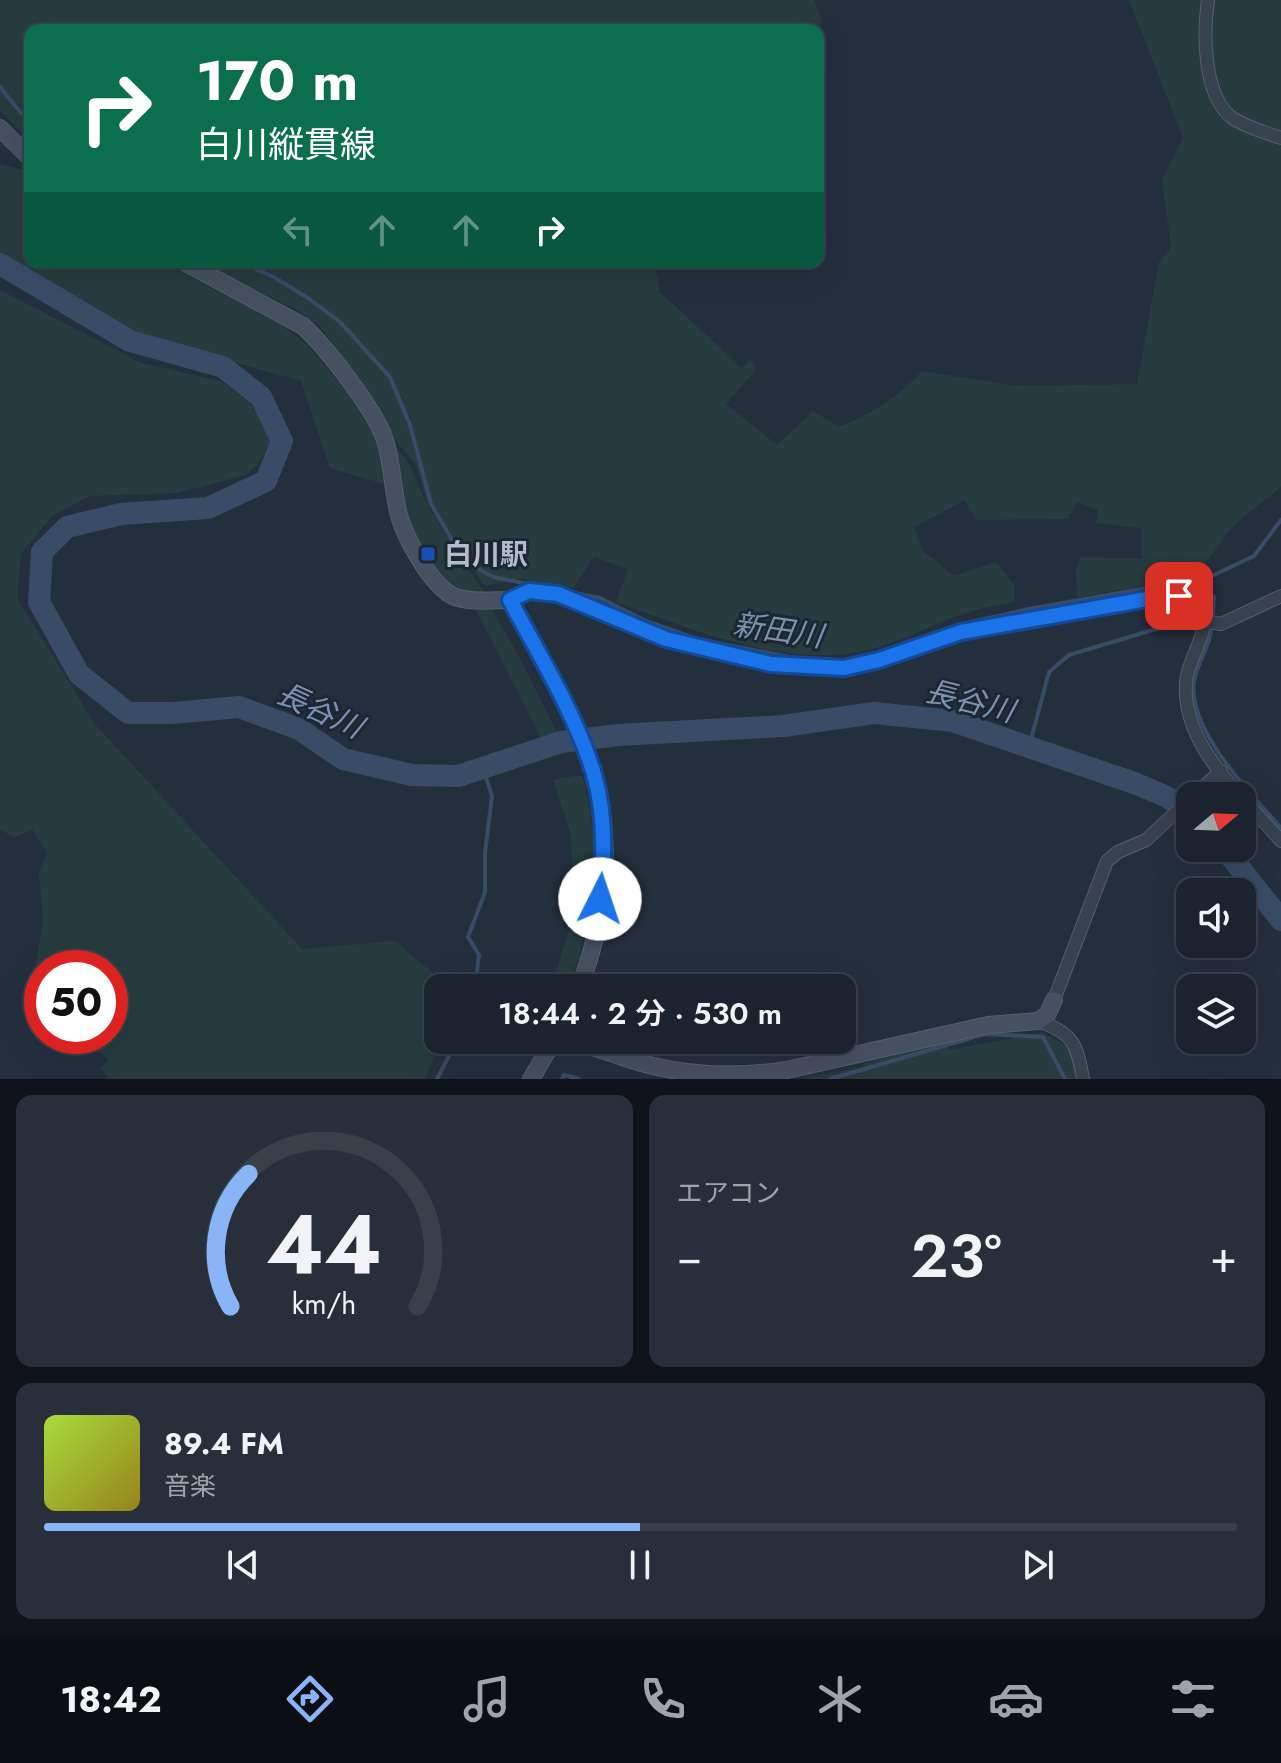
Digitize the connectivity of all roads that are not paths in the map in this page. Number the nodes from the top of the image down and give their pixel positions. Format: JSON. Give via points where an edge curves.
{"nodes":[{"id":1,"x":1208,"y":0,"type":"edge"},
{"id":2,"x":0,"y":128,"type":"edge"},
{"id":3,"x":1281,"y":138,"type":"edge"},
{"id":4,"x":24,"y":152,"type":"edge"},
{"id":5,"x":195,"y":268,"type":"edge"},
{"id":6,"x":1281,"y":596,"type":"edge"},
{"id":7,"x":510,"y":600,"type":"junction"},
{"id":8,"x":1211,"y":622,"type":"junction"},
{"id":9,"x":1221,"y":771,"type":"junction"},
{"id":10,"x":1209,"y":782,"type":"edge"},
{"id":11,"x":1176,"y":812,"type":"edge"},
{"id":12,"x":1281,"y":841,"type":"edge"},
{"id":13,"x":583,"y":974,"type":"edge"},
{"id":14,"x":1054,"y":1000,"type":"joint"},
{"id":15,"x":1038,"y":1021,"type":"junction"},
{"id":16,"x":546,"y":1054,"type":"edge"},
{"id":17,"x":616,"y":1054,"type":"edge"},
{"id":18,"x":531,"y":1079,"type":"edge"},
{"id":19,"x":1083,"y":1079,"type":"edge"}],
"edges":[{"from":1,"to":3,"type":"street","via":[[1208,72],[1214,96],[1231,118]]},
{"from":2,"to":4,"type":"main road"},
{"from":5,"to":7,"type":"main road","via":[[303,326],[319,340],[377,421],[403,528],[435,581],[462,599]]},
{"from":6,"to":8,"type":"street"},
{"from":7,"to":8,"type":"street","via":[[529,591],[558,594],[666,639],[771,664],[844,668],[974,629],[1170,595],[1189,599]]},
{"from":7,"to":13,"type":"main road","via":[[576,728],[602,815],[603,875]]},
{"from":8,"to":9,"type":"street","via":[[1186,683],[1190,720]]},
{"from":9,"to":10,"type":"street"},
{"from":9,"to":12,"type":"street"},
{"from":11,"to":14,"type":"street","via":[[1146,840],[1107,861]]},
{"from":14,"to":15,"type":"main road"},
{"from":15,"to":17,"type":"main road","via":[[988,1025],[754,1075],[658,1069]]},
{"from":15,"to":19,"type":"street","via":[[1056,1027],[1076,1045]]},
{"from":16,"to":18,"type":"main road"}]}
